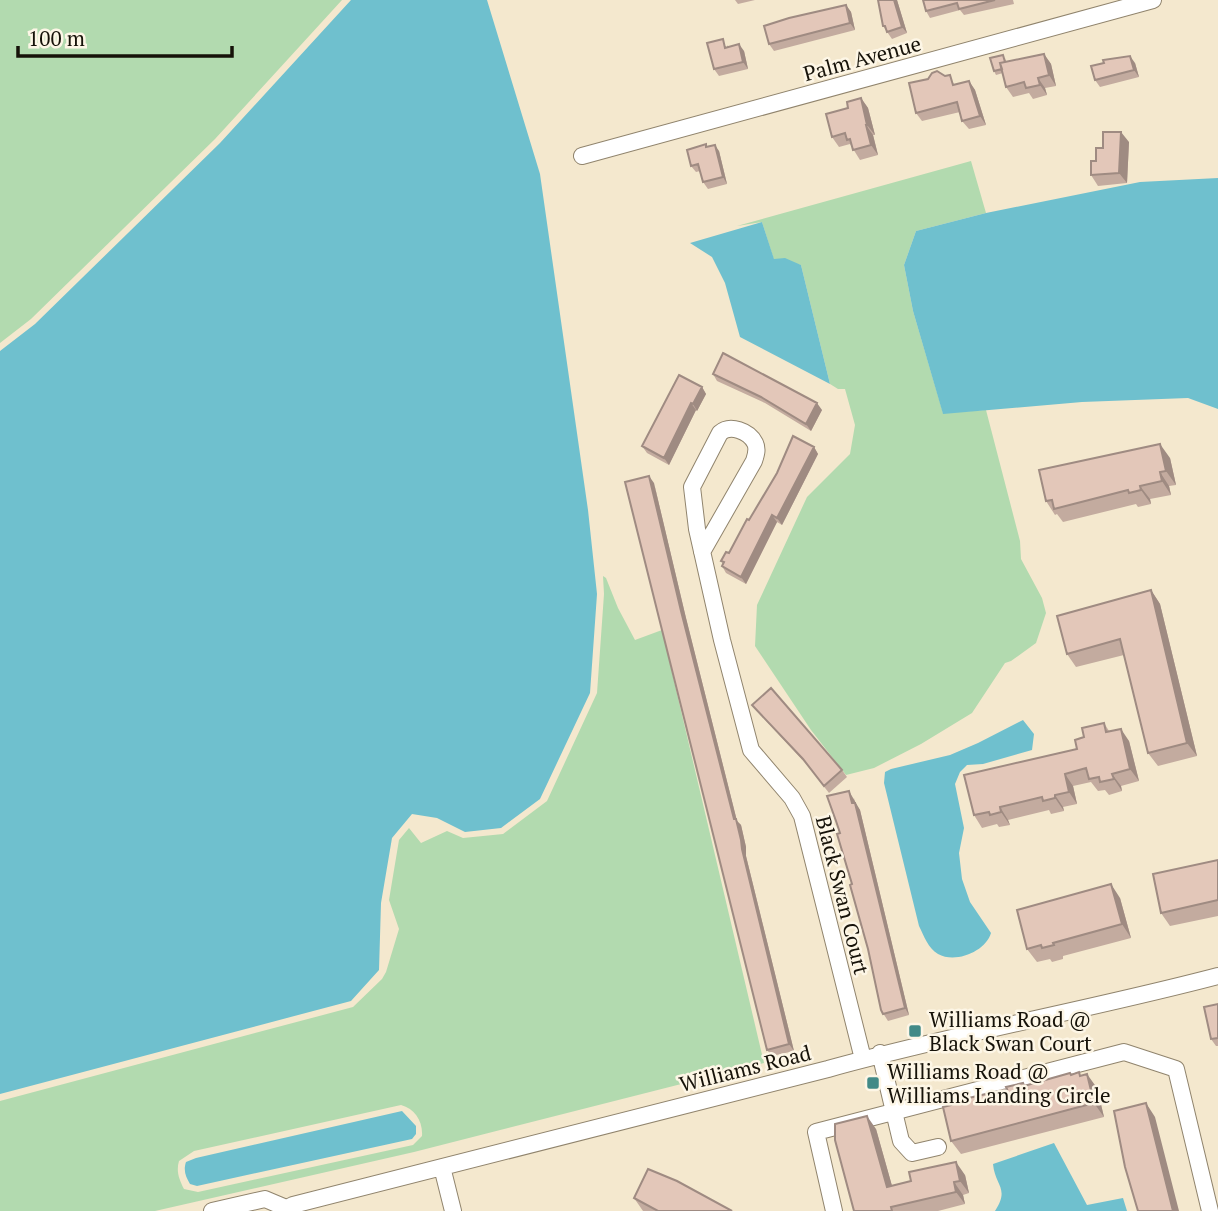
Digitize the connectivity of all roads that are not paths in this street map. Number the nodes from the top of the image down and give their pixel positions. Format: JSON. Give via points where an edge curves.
{"nodes":[{"id":1,"x":1153,"y":0,"type":"edge"},
{"id":2,"x":582,"y":156,"type":"dead end"},
{"id":3,"x":702,"y":552,"type":"junction"},
{"id":4,"x":1218,"y":976,"type":"edge"},
{"id":5,"x":880,"y":1053,"type":"junction"},
{"id":6,"x":863,"y":1059,"type":"junction"},
{"id":7,"x":894,"y":1111,"type":"junction"},
{"id":8,"x":938,"y":1147,"type":"dead end"},
{"id":9,"x":442,"y":1167,"type":"junction"},
{"id":10,"x":288,"y":1209,"type":"edge"},
{"id":11,"x":212,"y":1211,"type":"edge"},
{"id":12,"x":453,"y":1211,"type":"edge"},
{"id":13,"x":834,"y":1211,"type":"edge"},
{"id":14,"x":1210,"y":1211,"type":"edge"}],
"edges":[{"from":1,"to":2,"type":"street","name":"Palm Avenue"},
{"from":3,"to":3,"type":"street","name":"Black Swan Court","via":[[757,451],[749,436],[732,428],[720,433],[692,487]]},
{"from":3,"to":6,"type":"street","name":"Black Swan Court","via":[[751,750],[802,816]]},
{"from":4,"to":5,"type":"street","name":"Williams Road"},
{"from":5,"to":6,"type":"street","name":"Williams Road"},
{"from":5,"to":7,"type":"street"},
{"from":6,"to":9,"type":"street","name":"Williams Road"},
{"from":7,"to":8,"type":"street","via":[[901,1141],[912,1153]]},
{"from":7,"to":13,"type":"street","via":[[816,1132]]},
{"from":7,"to":14,"type":"street","via":[[1124,1052],[1176,1069]]},
{"from":9,"to":10,"type":"street","name":"Williams Road"},
{"from":9,"to":12,"type":"street"},
{"from":10,"to":11,"type":"street","name":"Williams Road","via":[[265,1199]]}]}
